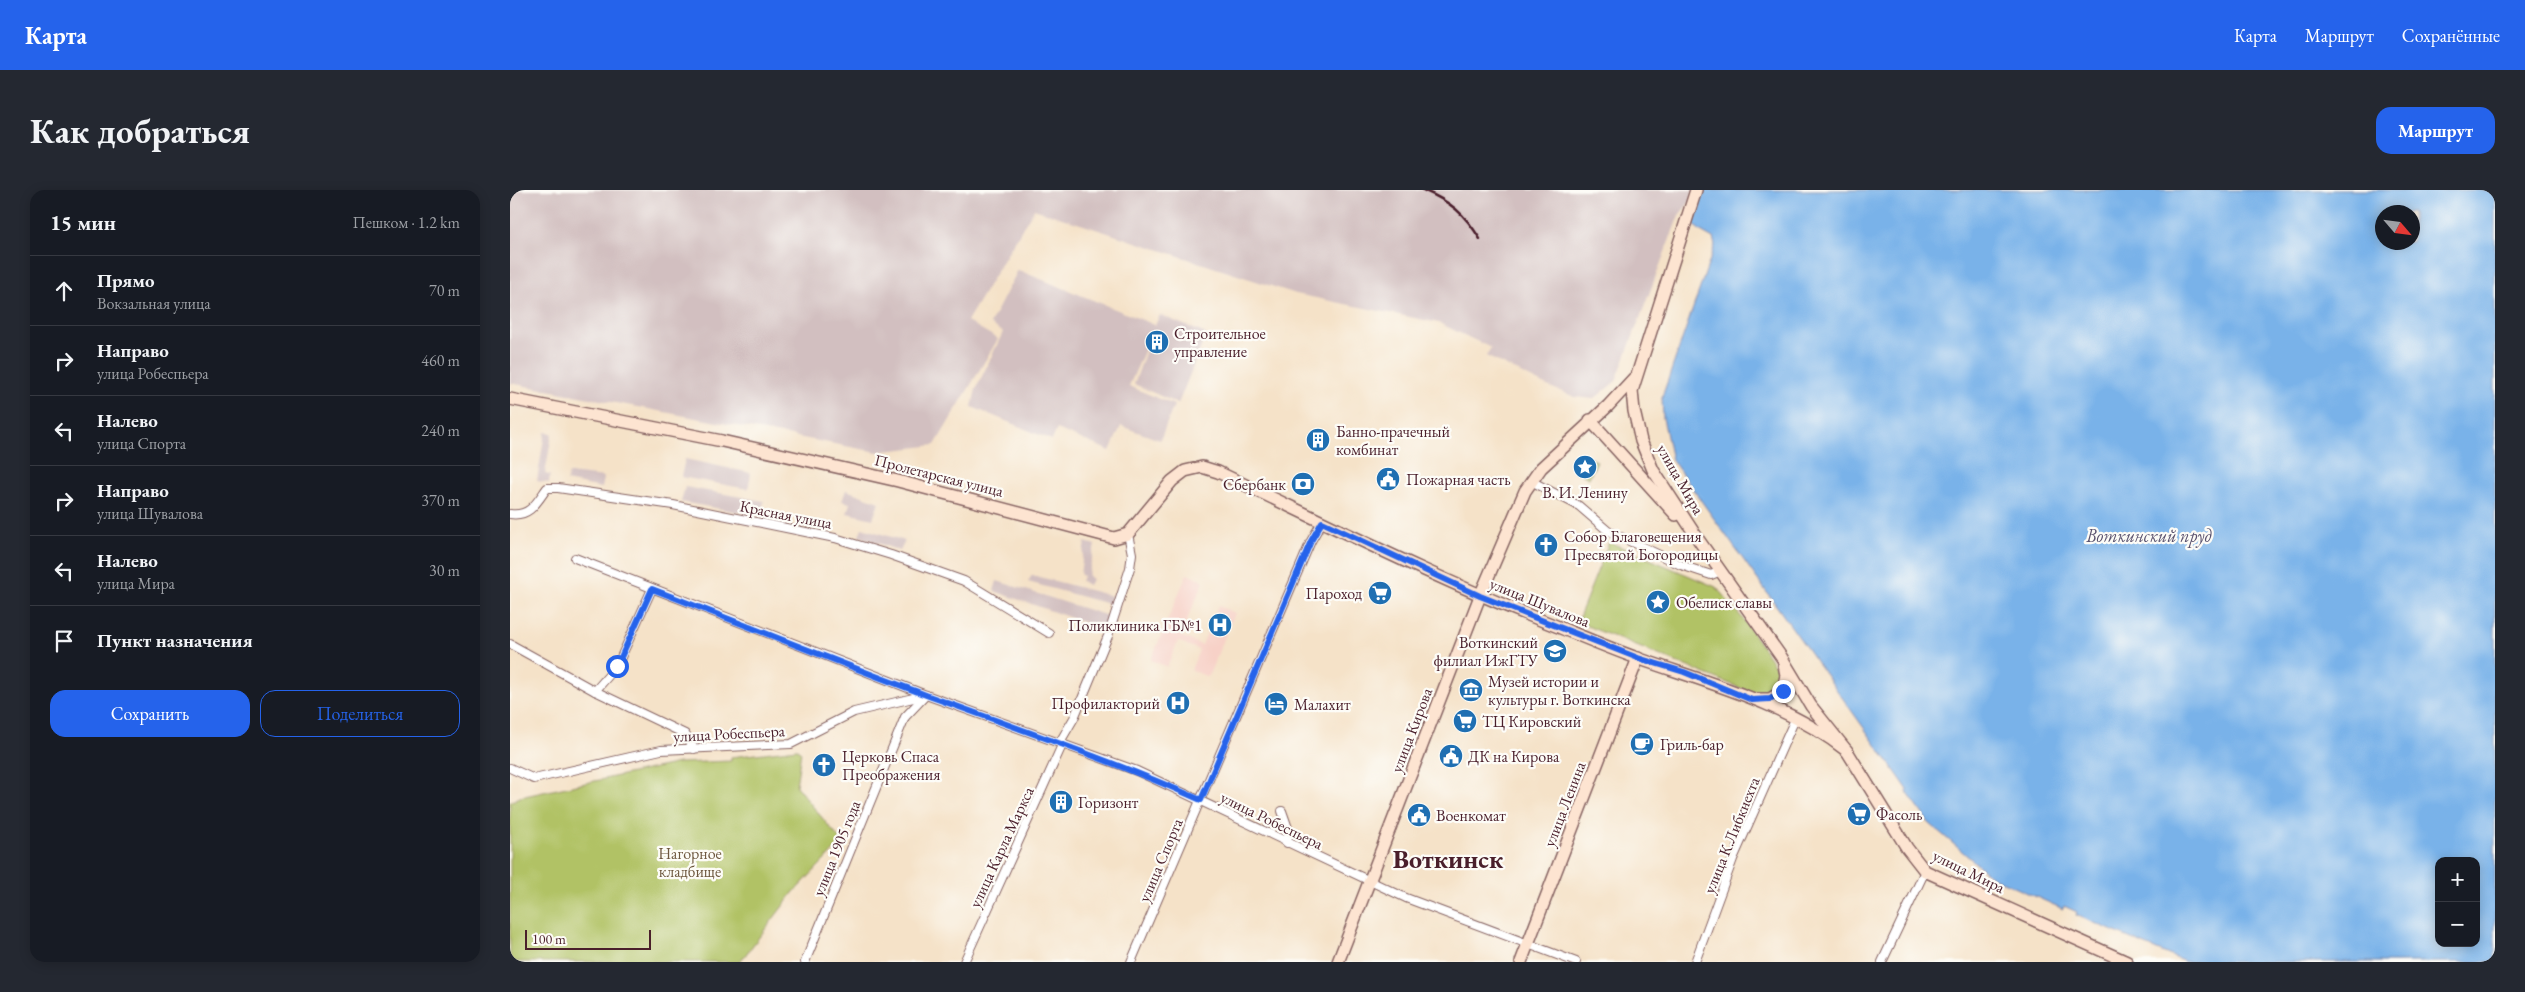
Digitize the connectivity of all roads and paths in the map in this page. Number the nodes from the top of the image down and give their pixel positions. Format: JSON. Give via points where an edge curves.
{"nodes":[{"id":1,"x":1696,"y":190,"type":"edge"},
{"id":2,"x":1634,"y":378,"type":"junction"},
{"id":3,"x":510,"y":399,"type":"edge"},
{"id":4,"x":1590,"y":420,"type":"junction"},
{"id":5,"x":1531,"y":481,"type":"junction"},
{"id":6,"x":510,"y":514,"type":"edge"},
{"id":7,"x":1322,"y":522,"type":"junction"},
{"id":8,"x":1128,"y":534,"type":"junction"},
{"id":9,"x":1700,"y":542,"type":"junction"},
{"id":10,"x":575,"y":558,"type":"dead end"},
{"id":11,"x":1721,"y":571,"type":"junction"},
{"id":12,"x":652,"y":589,"type":"junction"},
{"id":13,"x":1480,"y":596,"type":"junction"},
{"id":14,"x":1049,"y":633,"type":"dead end"},
{"id":15,"x":510,"y":644,"type":"edge"},
{"id":16,"x":1638,"y":658,"type":"junction"},
{"id":17,"x":1782,"y":658,"type":"junction"},
{"id":18,"x":595,"y":691,"type":"junction"},
{"id":19,"x":926,"y":695,"type":"junction"},
{"id":20,"x":1752,"y":700,"type":"junction"},
{"id":21,"x":1795,"y":719,"type":"junction"},
{"id":22,"x":1062,"y":743,"type":"junction"},
{"id":23,"x":694,"y":749,"type":"junction"},
{"id":24,"x":1847,"y":751,"type":"junction"},
{"id":25,"x":510,"y":768,"type":"edge"},
{"id":26,"x":1201,"y":800,"type":"junction"},
{"id":27,"x":1282,"y":811,"type":"dead end"},
{"id":28,"x":1287,"y":843,"type":"junction"},
{"id":29,"x":1925,"y":871,"type":"junction"},
{"id":30,"x":1370,"y":882,"type":"junction"},
{"id":31,"x":1528,"y":943,"type":"junction"},
{"id":32,"x":805,"y":962,"type":"edge"},
{"id":33,"x":964,"y":962,"type":"edge"},
{"id":34,"x":1131,"y":962,"type":"edge"},
{"id":35,"x":1338,"y":962,"type":"edge"},
{"id":36,"x":1521,"y":962,"type":"edge"},
{"id":37,"x":1576,"y":962,"type":"edge"},
{"id":38,"x":1695,"y":962,"type":"edge"},
{"id":39,"x":1882,"y":962,"type":"edge"},
{"id":40,"x":2127,"y":962,"type":"edge"}],
"edges":[{"from":1,"to":2,"type":"main road"},
{"from":2,"to":4,"type":"main road","name":"улица Кирова"},
{"from":2,"to":9,"type":"main road","name":"улица Мира","via":[[1634,411],[1646,456]]},
{"from":3,"to":8,"type":"main road","name":"Пролетарская улица","via":[[898,480],[1110,538]]},
{"from":4,"to":5,"type":"main road","name":"улица Кирова"},
{"from":4,"to":9,"type":"main road"},
{"from":5,"to":11,"type":"street","via":[[1579,506],[1608,531],[1681,565],[1711,575]]},
{"from":5,"to":13,"type":"main road","name":"улица Кирова"},
{"from":6,"to":14,"type":"street","name":"Красная улица","via":[[526,512],[536,505],[547,488],[558,488],[673,505],[835,538],[964,581]]},
{"from":7,"to":8,"type":"main road","via":[[1202,467],[1186,471],[1172,481]]},
{"from":7,"to":13,"type":"main road","name":"улица Шувалова"},
{"from":7,"to":26,"type":"street","name":"улица Спорта","via":[[1311,541]]},
{"from":8,"to":22,"type":"street","name":"улица Карла Маркса","via":[[1132,554],[1130,568],[1104,645]]},
{"from":9,"to":11,"type":"main road","name":"улица Мира"},
{"from":10,"to":12,"type":"street","name":"улица Робеспьера"},
{"from":11,"to":17,"type":"main road","name":"улица Мира"},
{"from":12,"to":18,"type":"street","via":[[617,666]]},
{"from":12,"to":19,"type":"street","name":"улица Робеспьера"},
{"from":13,"to":16,"type":"main road","name":"улица Шувалова"},
{"from":13,"to":30,"type":"main road","name":"улица Кирова"},
{"from":15,"to":18,"type":"street"},
{"from":16,"to":20,"type":"main road","name":"улица Шувалова","via":[[1684,672]]},
{"from":16,"to":31,"type":"main road","name":"улица Ленина"},
{"from":17,"to":20,"type":"main road","name":"улица Мира","via":[[1786,675],[1783,691],[1770,699]]},
{"from":17,"to":24,"type":"main road","name":"улица Мира","via":[[1811,706]]},
{"from":18,"to":23,"type":"street","via":[[685,734]]},
{"from":19,"to":22,"type":"street","name":"улица Робеспьера"},
{"from":19,"to":23,"type":"street","name":"улица Робеспьера","via":[[854,712],[791,744]]},
{"from":19,"to":32,"type":"street","name":"улица 1905 года","via":[[906,717]]},
{"from":20,"to":21,"type":"main road","name":"улица Мира"},
{"from":21,"to":24,"type":"main road","name":"улица Мира","via":[[1831,738]]},
{"from":21,"to":38,"type":"street","name":"улица К.Либкнехта","via":[[1733,859]]},
{"from":22,"to":26,"type":"street","name":"улица Робеспьера","via":[[1137,771]]},
{"from":22,"to":33,"type":"street","name":"улица Карла Маркса"},
{"from":23,"to":25,"type":"street","name":"улица Робеспьера","via":[[661,750],[534,779]]},
{"from":24,"to":29,"type":"main road","name":"улица Мира","via":[[1907,848]]},
{"from":26,"to":28,"type":"street","name":"улица Робеспьера"},
{"from":26,"to":34,"type":"street","name":"улица Спорта"},
{"from":27,"to":28,"type":"street","via":[[1289,831]]},
{"from":28,"to":30,"type":"street","name":"улица Робеспьера"},
{"from":29,"to":39,"type":"street"},
{"from":29,"to":40,"type":"main road","name":"улица Мира"},
{"from":30,"to":31,"type":"street","name":"улица Робеспьера"},
{"from":30,"to":35,"type":"main road","name":"улица Кирова"},
{"from":31,"to":36,"type":"main road","name":"улица Ленина"},
{"from":31,"to":37,"type":"street","name":"улица Робеспьера"}]}
